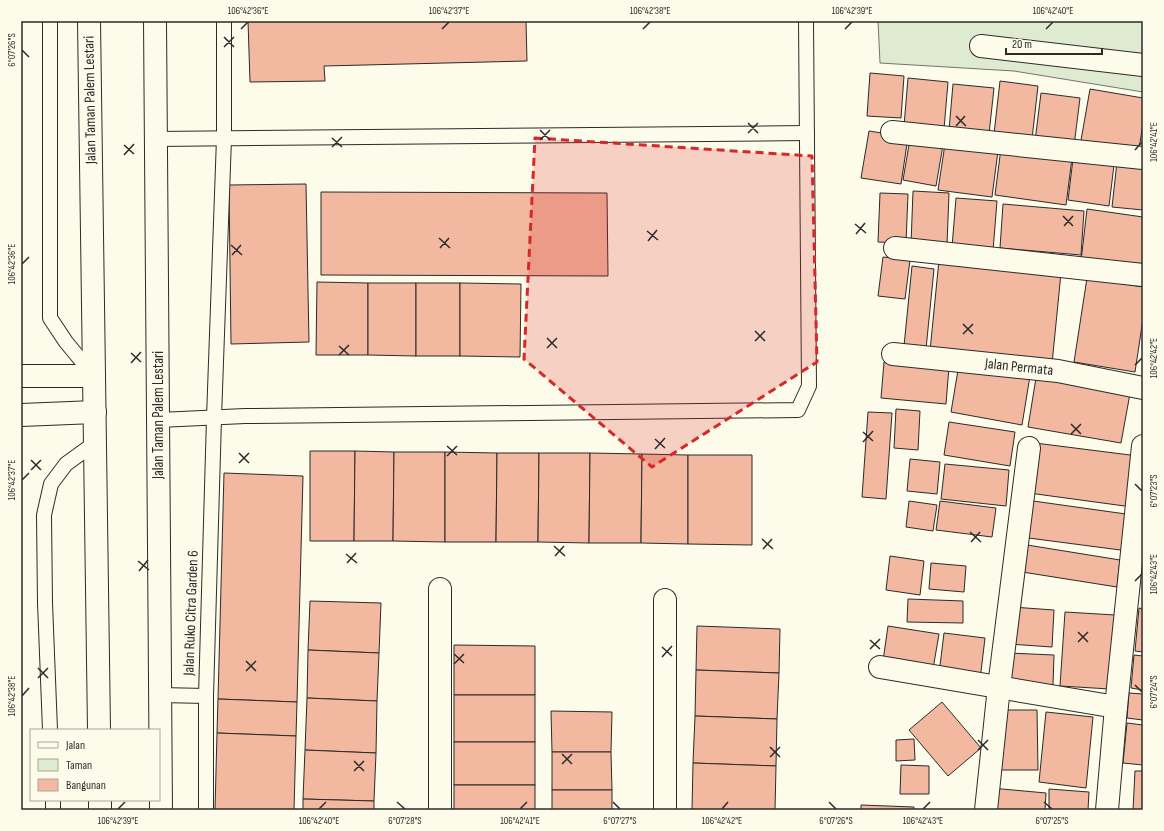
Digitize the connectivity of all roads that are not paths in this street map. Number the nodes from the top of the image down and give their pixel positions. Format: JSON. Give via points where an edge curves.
{"nodes":[{"id":1,"x":50,"y":21,"type":"edge"},
{"id":2,"x":89,"y":21,"type":"edge"},
{"id":3,"x":155,"y":21,"type":"edge"},
{"id":4,"x":224,"y":21,"type":"edge"},
{"id":5,"x":806,"y":21,"type":"edge"},
{"id":6,"x":981,"y":46,"type":"dead end"},
{"id":7,"x":1143,"y":65,"type":"edge"},
{"id":8,"x":892,"y":132,"type":"dead end"},
{"id":9,"x":807,"y":133,"type":"junction"},
{"id":10,"x":224,"y":138,"type":"junction"},
{"id":11,"x":156,"y":139,"type":"junction"},
{"id":12,"x":1143,"y":158,"type":"edge"},
{"id":13,"x":895,"y":248,"type":"dead end"},
{"id":14,"x":1143,"y":275,"type":"edge"},
{"id":15,"x":894,"y":354,"type":"dead end"},
{"id":16,"x":21,"y":376,"type":"edge"},
{"id":17,"x":94,"y":376,"type":"junction"},
{"id":18,"x":1143,"y":388,"type":"edge"},
{"id":19,"x":95,"y":412,"type":"junction"},
{"id":20,"x":21,"y":414,"type":"edge"},
{"id":21,"x":214,"y":418,"type":"junction"},
{"id":22,"x":159,"y":420,"type":"junction"},
{"id":23,"x":95,"y":443,"type":"junction"},
{"id":24,"x":1143,"y":446,"type":"edge"},
{"id":25,"x":1029,"y":448,"type":"dead end"},
{"id":26,"x":440,"y":589,"type":"dead end"},
{"id":27,"x":665,"y":600,"type":"dead end"},
{"id":28,"x":880,"y":667,"type":"dead end"},
{"id":29,"x":999,"y":687,"type":"junction"},
{"id":30,"x":160,"y":695,"type":"junction"},
{"id":31,"x":206,"y":696,"type":"junction"},
{"id":32,"x":1116,"y":707,"type":"junction"},
{"id":33,"x":50,"y":729,"type":"edge"},
{"id":34,"x":99,"y":729,"type":"edge"},
{"id":35,"x":162,"y":810,"type":"edge"},
{"id":36,"x":206,"y":810,"type":"edge"},
{"id":37,"x":440,"y":810,"type":"edge"},
{"id":38,"x":665,"y":810,"type":"edge"},
{"id":39,"x":986,"y":810,"type":"edge"},
{"id":40,"x":1107,"y":810,"type":"edge"}],
"edges":[{"from":1,"to":17,"type":"lane","via":[[50,318]]},
{"from":2,"to":17,"type":"street","name":"Jalan Taman Palem Lestari"},
{"from":3,"to":11,"type":"street","name":"Jalan Taman Palem Lestari"},
{"from":4,"to":10,"type":"lane","name":"Jalan Ruko Citra Garden 6"},
{"from":5,"to":9,"type":"lane"},
{"from":6,"to":7,"type":"street"},
{"from":8,"to":12,"type":"street"},
{"from":9,"to":10,"type":"lane"},
{"from":9,"to":21,"type":"lane","via":[[809,386],[798,410]]},
{"from":10,"to":11,"type":"lane"},
{"from":10,"to":21,"type":"lane","name":"Jalan Ruko Citra Garden 6"},
{"from":11,"to":22,"type":"street","name":"Jalan Taman Palem Lestari"},
{"from":13,"to":14,"type":"street"},
{"from":15,"to":18,"type":"street","name":"Jalan Permata","via":[[1058,371]]},
{"from":16,"to":17,"type":"street"},
{"from":17,"to":19,"type":"street","name":"Jalan Taman Palem Lestari"},
{"from":19,"to":20,"type":"street"},
{"from":19,"to":23,"type":"street","name":"Jalan Taman Palem Lestari"},
{"from":21,"to":22,"type":"lane"},
{"from":21,"to":31,"type":"lane","name":"Jalan Ruko Citra Garden 6"},
{"from":22,"to":30,"type":"street","name":"Jalan Taman Palem Lestari"},
{"from":23,"to":33,"type":"lane","via":[[66,464],[51,484],[44,515]]},
{"from":23,"to":34,"type":"street","name":"Jalan Taman Palem Lestari"},
{"from":24,"to":32,"type":"street"},
{"from":25,"to":29,"type":"street"},
{"from":26,"to":37,"type":"street"},
{"from":27,"to":38,"type":"street"},
{"from":28,"to":29,"type":"street"},
{"from":29,"to":32,"type":"street"},
{"from":29,"to":39,"type":"street"},
{"from":30,"to":31,"type":"lane"},
{"from":30,"to":35,"type":"street","name":"Jalan Taman Palem Lestari"},
{"from":31,"to":36,"type":"lane","name":"Jalan Ruko Citra Garden 6"},
{"from":32,"to":40,"type":"street"}]}
